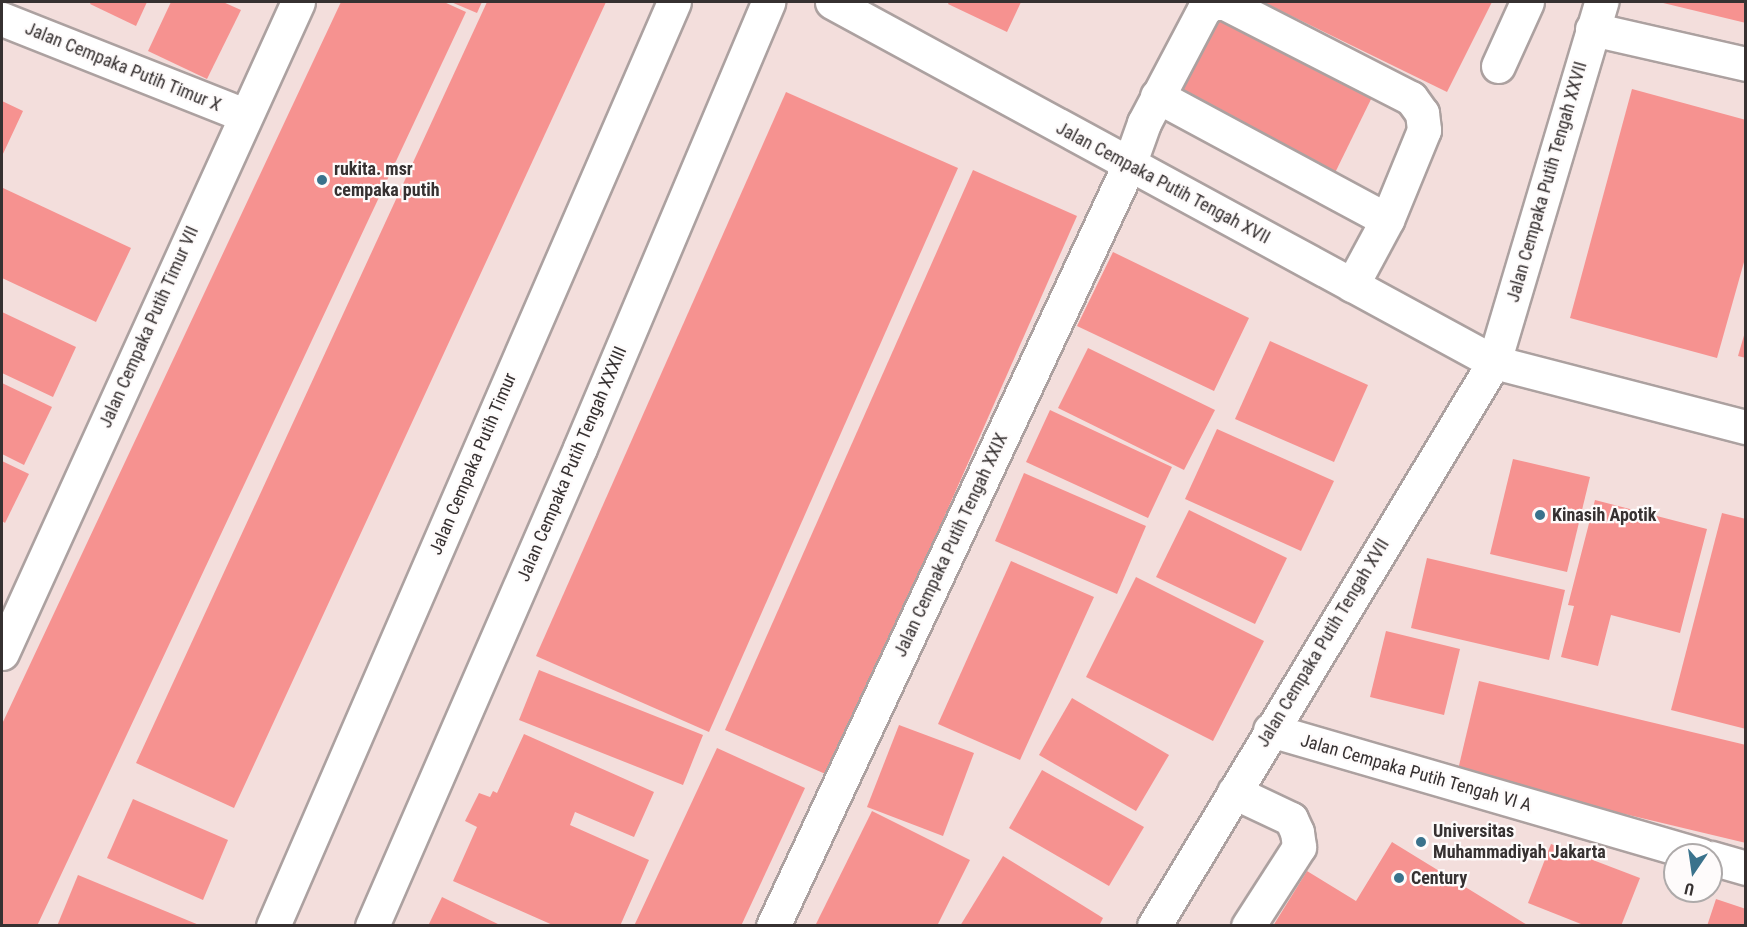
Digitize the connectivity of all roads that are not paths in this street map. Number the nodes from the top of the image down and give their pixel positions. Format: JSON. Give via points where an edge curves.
{"nodes":[{"id":1,"x":298,"y":2,"type":"edge"},
{"id":2,"x":674,"y":2,"type":"edge"},
{"id":3,"x":768,"y":2,"type":"edge"},
{"id":4,"x":832,"y":2,"type":"edge"},
{"id":5,"x":1527,"y":2,"type":"edge"},
{"id":6,"x":1597,"y":15,"type":"edge"},
{"id":7,"x":2,"y":19,"type":"edge"},
{"id":8,"x":1746,"y":64,"type":"edge"},
{"id":9,"x":1498,"y":66,"type":"dead end"},
{"id":10,"x":1157,"y":96,"type":"junction"},
{"id":11,"x":245,"y":115,"type":"junction"},
{"id":12,"x":1129,"y":165,"type":"junction"},
{"id":13,"x":1387,"y":219,"type":"junction"},
{"id":14,"x":1352,"y":285,"type":"junction"},
{"id":15,"x":1494,"y":362,"type":"junction"},
{"id":16,"x":1746,"y":427,"type":"edge"},
{"id":17,"x":2,"y":653,"type":"edge"},
{"id":18,"x":1270,"y":730,"type":"junction"},
{"id":19,"x":1234,"y":792,"type":"junction"},
{"id":20,"x":1663,"y":844,"type":"edge"},
{"id":21,"x":1723,"y":861,"type":"edge"},
{"id":22,"x":1746,"y":868,"type":"edge"},
{"id":23,"x":273,"y":926,"type":"edge"},
{"id":24,"x":372,"y":926,"type":"edge"},
{"id":25,"x":773,"y":926,"type":"edge"},
{"id":26,"x":1154,"y":926,"type":"edge"},
{"id":27,"x":1248,"y":926,"type":"edge"}],
"edges":[{"from":1,"to":11,"type":"street","name":"Jalan Cempaka Putih Timur VII"},
{"from":2,"to":23,"type":"street","name":"Jalan Cempaka Putih Timur"},
{"from":3,"to":24,"type":"street","name":"Jalan Cempaka Putih Tengah XXXIII"},
{"from":4,"to":12,"type":"street","name":"Jalan Cempaka Putih Tengah XVII"},
{"from":5,"to":9,"type":"street"},
{"from":6,"to":8,"type":"street"},
{"from":6,"to":15,"type":"street","name":"Jalan Cempaka Putih Tengah XXVII"},
{"from":7,"to":11,"type":"street","name":"Jalan Cempaka Putih Timur X"},
{"from":10,"to":12,"type":"street","name":"Jalan Cempaka Putih Tengah XXIX"},
{"from":10,"to":13,"type":"street"},
{"from":10,"to":13,"type":"street","name":"Jalan Cempaka Putih Tengah XXIX","via":[[1204,9],[1213,3],[1225,3],[1411,98],[1422,113],[1424,130]]},
{"from":11,"to":17,"type":"street","name":"Jalan Cempaka Putih Timur VII"},
{"from":12,"to":14,"type":"street","name":"Jalan Cempaka Putih Tengah XVII"},
{"from":12,"to":25,"type":"street","name":"Jalan Cempaka Putih Tengah XXIX"},
{"from":13,"to":14,"type":"street","name":"Jalan Cempaka Putih Tengah XXIX"},
{"from":14,"to":15,"type":"street","name":"Jalan Cempaka Putih Tengah XVII"},
{"from":15,"to":16,"type":"street","name":"Jalan Cempaka Putih Tengah XVII"},
{"from":15,"to":18,"type":"street","name":"Jalan Cempaka Putih Tengah XVII"},
{"from":18,"to":19,"type":"street","name":"Jalan Cempaka Putih Tengah XVII"},
{"from":18,"to":20,"type":"street","name":"Jalan Cempaka Putih Tengah VI A"},
{"from":19,"to":26,"type":"street","name":"Jalan Cempaka Putih Tengah XVII"},
{"from":19,"to":27,"type":"street","via":[[1291,819],[1298,832],[1299,847]]},
{"from":21,"to":22,"type":"street"}]}
